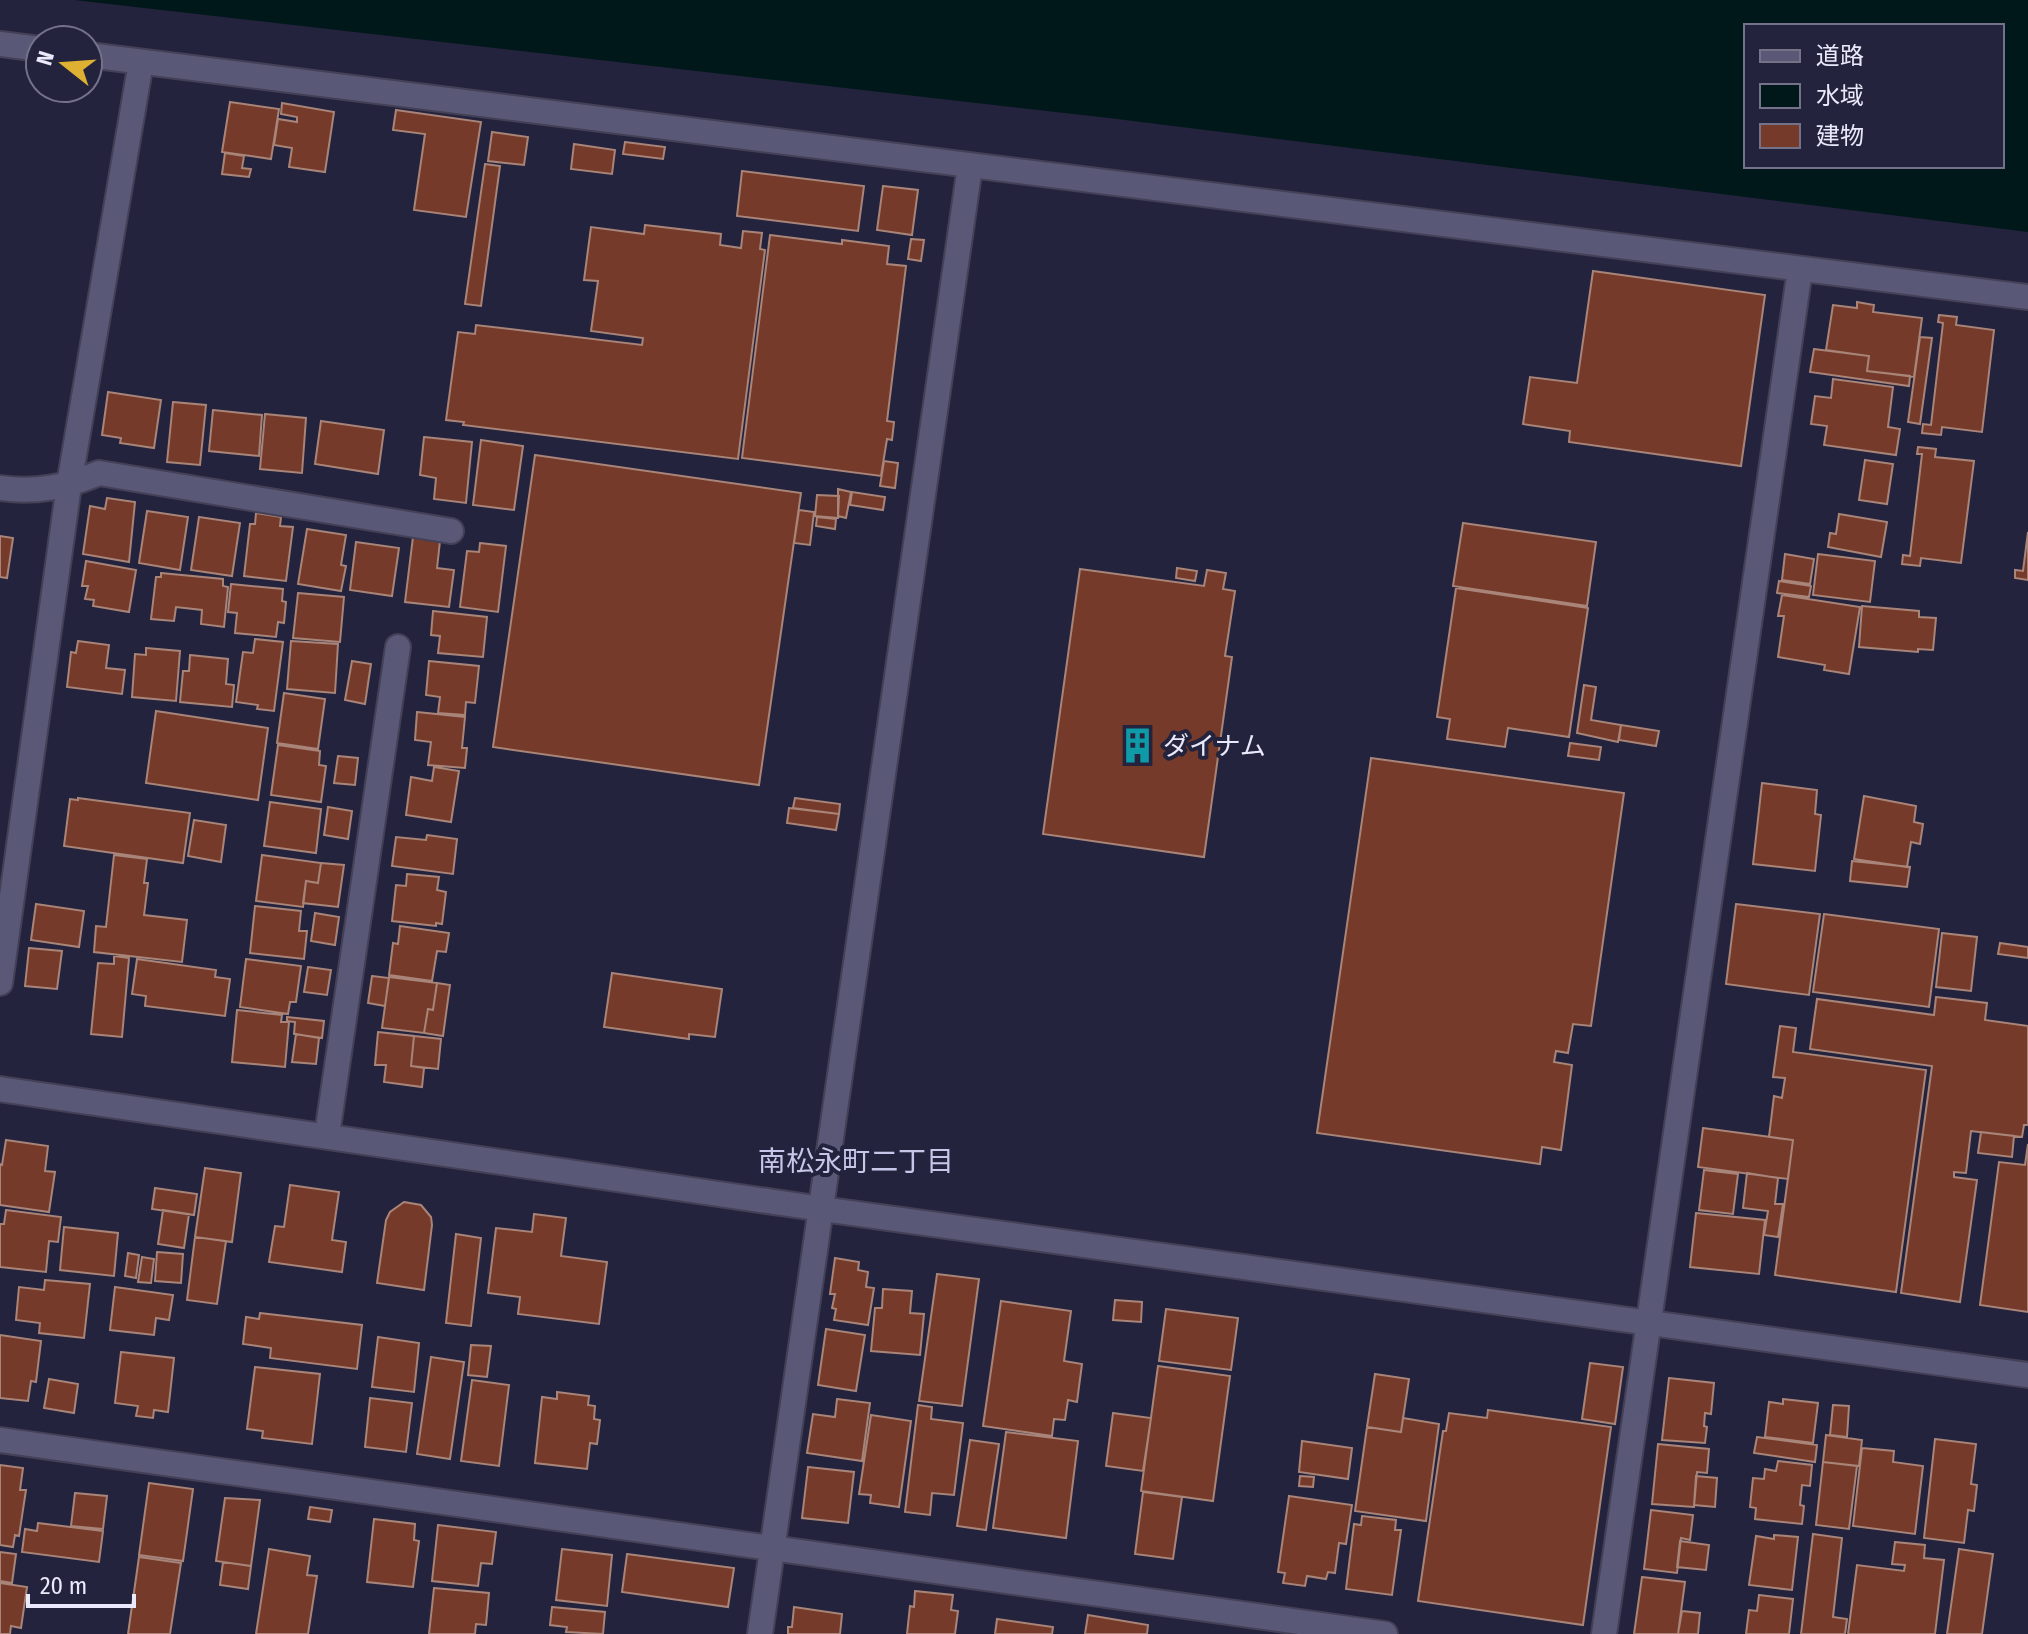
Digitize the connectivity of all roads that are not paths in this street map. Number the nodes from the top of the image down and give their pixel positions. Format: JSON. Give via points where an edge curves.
{"nodes":[{"id":1,"x":0,"y":44,"type":"edge"},
{"id":2,"x":24,"y":47,"type":"edge"},
{"id":3,"x":104,"y":57,"type":"edge"},
{"id":4,"x":141,"y":62,"type":"junction"},
{"id":5,"x":970,"y":166,"type":"junction"},
{"id":6,"x":1800,"y":269,"type":"junction"},
{"id":7,"x":2028,"y":297,"type":"edge"},
{"id":8,"x":69,"y":485,"type":"junction"},
{"id":9,"x":0,"y":488,"type":"edge"},
{"id":10,"x":451,"y":531,"type":"dead end"},
{"id":11,"x":398,"y":647,"type":"dead end"},
{"id":12,"x":0,"y":983,"type":"edge"},
{"id":13,"x":0,"y":1089,"type":"edge"},
{"id":14,"x":327,"y":1135,"type":"junction"},
{"id":15,"x":822,"y":1209,"type":"junction"},
{"id":16,"x":1649,"y":1321,"type":"junction"},
{"id":17,"x":2028,"y":1375,"type":"edge"},
{"id":18,"x":0,"y":1440,"type":"edge"},
{"id":19,"x":772,"y":1548,"type":"junction"},
{"id":20,"x":760,"y":1634,"type":"edge"},
{"id":21,"x":1385,"y":1634,"type":"edge"},
{"id":22,"x":1604,"y":1634,"type":"edge"}],
"edges":[{"from":1,"to":2,"type":"street"},
{"from":3,"to":4,"type":"street"},
{"from":4,"to":5,"type":"street"},
{"from":4,"to":8,"type":"street"},
{"from":5,"to":6,"type":"street"},
{"from":5,"to":15,"type":"street"},
{"from":6,"to":7,"type":"street"},
{"from":6,"to":16,"type":"street"},
{"from":8,"to":9,"type":"street","via":[[26,492]]},
{"from":8,"to":10,"type":"street","via":[[99,473]]},
{"from":8,"to":12,"type":"street"},
{"from":11,"to":14,"type":"street"},
{"from":13,"to":14,"type":"street"},
{"from":14,"to":15,"type":"street"},
{"from":15,"to":16,"type":"street"},
{"from":15,"to":19,"type":"street"},
{"from":16,"to":17,"type":"street"},
{"from":16,"to":22,"type":"street"},
{"from":18,"to":19,"type":"street"},
{"from":19,"to":20,"type":"street"},
{"from":19,"to":21,"type":"street"}]}
